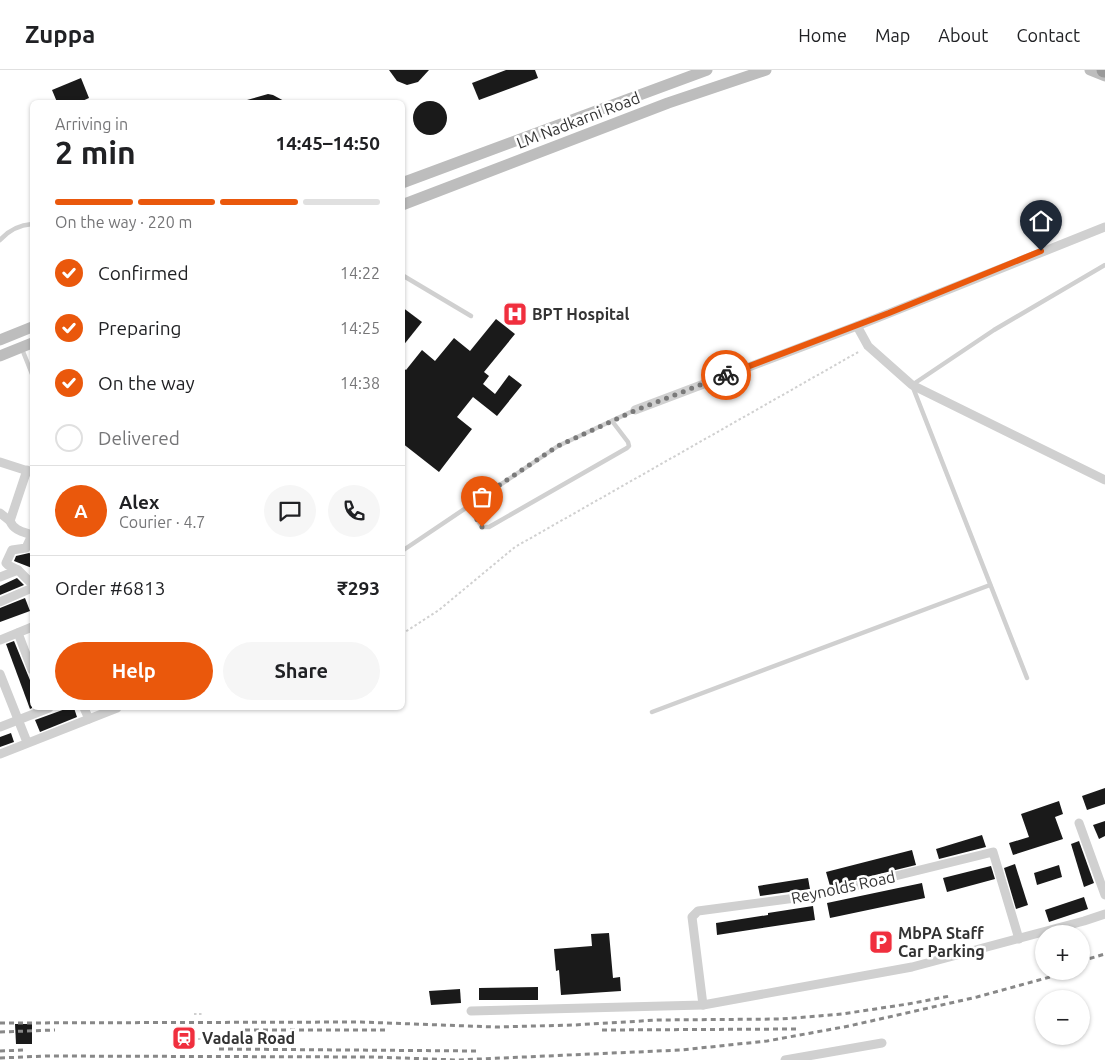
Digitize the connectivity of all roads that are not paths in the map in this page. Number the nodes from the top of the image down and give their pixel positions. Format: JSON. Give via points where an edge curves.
{"nodes":[{"id":1,"x":708,"y":70,"type":"edge"},
{"id":2,"x":766,"y":70,"type":"edge"},
{"id":3,"x":1090,"y":70,"type":"edge"},
{"id":4,"x":1105,"y":76,"type":"edge"},
{"id":5,"x":405,"y":182,"type":"edge"},
{"id":6,"x":405,"y":204,"type":"edge"},
{"id":7,"x":30,"y":224,"type":"edge"},
{"id":8,"x":1105,"y":227,"type":"edge"},
{"id":9,"x":0,"y":240,"type":"edge"},
{"id":10,"x":1105,"y":265,"type":"edge"},
{"id":11,"x":405,"y":277,"type":"edge"},
{"id":12,"x":471,"y":316,"type":"dead end"},
{"id":13,"x":857,"y":326,"type":"junction"},
{"id":14,"x":30,"y":328,"type":"edge"},
{"id":15,"x":15,"y":334,"type":"junction"},
{"id":16,"x":0,"y":340,"type":"edge"},
{"id":17,"x":27,"y":346,"type":"edge"},
{"id":18,"x":0,"y":356,"type":"edge"},
{"id":19,"x":30,"y":363,"type":"edge"},
{"id":20,"x":912,"y":385,"type":"junction"},
{"id":21,"x":636,"y":410,"type":"joint"},
{"id":22,"x":612,"y":421,"type":"junction"},
{"id":23,"x":0,"y":462,"type":"edge"},
{"id":24,"x":30,"y":471,"type":"edge"},
{"id":25,"x":1105,"y":480,"type":"edge"},
{"id":26,"x":468,"y":506,"type":"junction"},
{"id":27,"x":0,"y":512,"type":"edge"},
{"id":28,"x":10,"y":521,"type":"junction"},
{"id":29,"x":30,"y":534,"type":"edge"},
{"id":30,"x":30,"y":539,"type":"edge"},
{"id":31,"x":405,"y":548,"type":"edge"},
{"id":32,"x":18,"y":570,"type":"junction"},
{"id":33,"x":0,"y":577,"type":"edge"},
{"id":34,"x":30,"y":582,"type":"edge"},
{"id":35,"x":990,"y":585,"type":"junction"},
{"id":36,"x":30,"y":589,"type":"edge"},
{"id":37,"x":0,"y":602,"type":"edge"},
{"id":38,"x":30,"y":628,"type":"edge"},
{"id":39,"x":18,"y":633,"type":"junction"},
{"id":40,"x":0,"y":640,"type":"edge"},
{"id":41,"x":30,"y":665,"type":"edge"},
{"id":42,"x":0,"y":674,"type":"edge"},
{"id":43,"x":1027,"y":678,"type":"dead end"},
{"id":44,"x":43,"y":710,"type":"edge"},
{"id":45,"x":85,"y":710,"type":"edge"},
{"id":46,"x":112,"y":710,"type":"edge"},
{"id":47,"x":652,"y":712,"type":"dead end"},
{"id":48,"x":88,"y":719,"type":"junction"},
{"id":49,"x":18,"y":720,"type":"junction"},
{"id":50,"x":0,"y":727,"type":"edge"},
{"id":51,"x":27,"y":742,"type":"junction"},
{"id":52,"x":0,"y":754,"type":"edge"},
{"id":53,"x":1079,"y":823,"type":"dead end"},
{"id":54,"x":1105,"y":895,"type":"edge"},
{"id":55,"x":1105,"y":914,"type":"edge"},
{"id":56,"x":1019,"y":938,"type":"junction"},
{"id":57,"x":703,"y":1005,"type":"junction"},
{"id":58,"x":471,"y":1011,"type":"dead end"},
{"id":59,"x":882,"y":1043,"type":"dead end"},
{"id":60,"x":785,"y":1060,"type":"edge"}],
"edges":[{"from":1,"to":5,"type":"street","name":"LM Nadkarni Road"},
{"from":2,"to":6,"type":"street","name":"LM Nadkarni Road","via":[[668,103]]},
{"from":3,"to":4,"type":"street"},
{"from":7,"to":9,"type":"lane","via":[[6,232]]},
{"from":8,"to":13,"type":"street"},
{"from":10,"to":20,"type":"lane","via":[[994,330]]},
{"from":11,"to":12,"type":"lane"},
{"from":13,"to":20,"type":"street","via":[[868,346]]},
{"from":13,"to":21,"type":"street"},
{"from":14,"to":15,"type":"street"},
{"from":15,"to":16,"type":"street"},
{"from":15,"to":17,"type":"street"},
{"from":17,"to":18,"type":"street"},
{"from":17,"to":19,"type":"lane"},
{"from":20,"to":25,"type":"street"},
{"from":20,"to":35,"type":"lane"},
{"from":21,"to":22,"type":"lane"},
{"from":22,"to":26,"type":"lane","via":[[558,446]]},
{"from":22,"to":26,"type":"lane","via":[[628,442],[627,448],[490,527],[482,527]]},
{"from":23,"to":24,"type":"street"},
{"from":24,"to":28,"type":"street"},
{"from":26,"to":31,"type":"lane"},
{"from":27,"to":28,"type":"street"},
{"from":28,"to":29,"type":"street","via":[[17,530]]},
{"from":30,"to":32,"type":"street","via":[[24,550],[12,550],[6,563]]},
{"from":32,"to":33,"type":"street"},
{"from":32,"to":34,"type":"street"},
{"from":35,"to":43,"type":"lane"},
{"from":35,"to":47,"type":"lane"},
{"from":36,"to":37,"type":"street"},
{"from":38,"to":39,"type":"street"},
{"from":39,"to":40,"type":"street"},
{"from":39,"to":41,"type":"street"},
{"from":42,"to":49,"type":"street"},
{"from":44,"to":49,"type":"street"},
{"from":45,"to":48,"type":"street"},
{"from":46,"to":48,"type":"street"},
{"from":48,"to":51,"type":"street"},
{"from":49,"to":50,"type":"street"},
{"from":49,"to":51,"type":"street"},
{"from":51,"to":52,"type":"street"},
{"from":53,"to":54,"type":"street"},
{"from":55,"to":56,"type":"street"},
{"from":56,"to":57,"type":"street","via":[[912,967]]},
{"from":56,"to":57,"type":"street","name":"Reynolds Road","via":[[993,852],[818,895],[698,911],[692,917]]},
{"from":57,"to":58,"type":"street"},
{"from":59,"to":60,"type":"street"}]}
